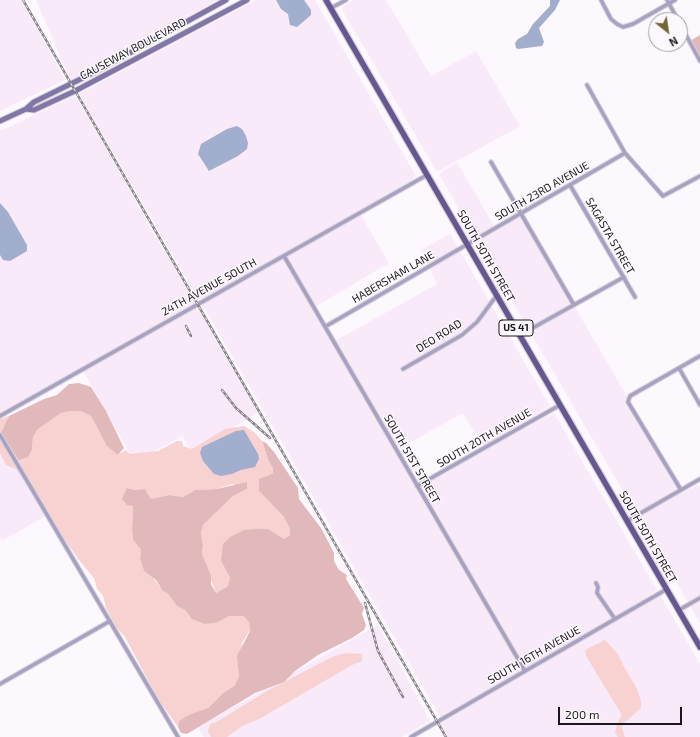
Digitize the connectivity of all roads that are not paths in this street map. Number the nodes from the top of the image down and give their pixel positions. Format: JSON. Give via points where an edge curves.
{"nodes":[{"id":1,"x":226,"y":0,"type":"edge"},
{"id":2,"x":247,"y":0,"type":"edge"},
{"id":3,"x":326,"y":0,"type":"edge"},
{"id":4,"x":346,"y":0,"type":"edge"},
{"id":5,"x":601,"y":0,"type":"edge"},
{"id":6,"x":675,"y":0,"type":"edge"},
{"id":7,"x":668,"y":2,"type":"edge"},
{"id":8,"x":331,"y":8,"type":"junction"},
{"id":9,"x":674,"y":12,"type":"edge"},
{"id":10,"x":180,"y":26,"type":"junction"},
{"id":11,"x":688,"y":39,"type":"edge"},
{"id":12,"x":136,"y":59,"type":"junction"},
{"id":13,"x":700,"y":61,"type":"edge"},
{"id":14,"x":587,"y":85,"type":"dead end"},
{"id":15,"x":26,"y":109,"type":"junction"},
{"id":16,"x":0,"y":121,"type":"edge"},
{"id":17,"x":625,"y":153,"type":"junction"},
{"id":18,"x":491,"y":162,"type":"dead end"},
{"id":19,"x":428,"y":175,"type":"junction"},
{"id":20,"x":700,"y":176,"type":"edge"},
{"id":21,"x":570,"y":185,"type":"junction"},
{"id":22,"x":521,"y":213,"type":"junction"},
{"id":23,"x":467,"y":244,"type":"junction"},
{"id":24,"x":284,"y":256,"type":"junction"},
{"id":25,"x":624,"y":277,"type":"junction"},
{"id":26,"x":497,"y":295,"type":"junction"},
{"id":27,"x":636,"y":297,"type":"dead end"},
{"id":28,"x":574,"y":305,"type":"junction"},
{"id":29,"x":328,"y":325,"type":"dead end"},
{"id":30,"x":520,"y":335,"type":"junction"},
{"id":31,"x":700,"y":356,"type":"edge"},
{"id":32,"x":679,"y":368,"type":"junction"},
{"id":33,"x":403,"y":369,"type":"dead end"},
{"id":34,"x":560,"y":405,"type":"junction"},
{"id":35,"x":700,"y":406,"type":"edge"},
{"id":36,"x":0,"y":416,"type":"edge"},
{"id":37,"x":0,"y":435,"type":"edge"},
{"id":38,"x":700,"y":479,"type":"edge"},
{"id":39,"x":417,"y":486,"type":"junction"},
{"id":40,"x":681,"y":490,"type":"junction"},
{"id":41,"x":627,"y":521,"type":"junction"},
{"id":42,"x":596,"y":583,"type":"dead end"},
{"id":43,"x":667,"y":589,"type":"junction"},
{"id":44,"x":700,"y":598,"type":"edge"},
{"id":45,"x":679,"y":610,"type":"junction"},
{"id":46,"x":615,"y":619,"type":"junction"},
{"id":47,"x":110,"y":621,"type":"junction"},
{"id":48,"x":700,"y":647,"type":"edge"},
{"id":49,"x":525,"y":671,"type":"junction"},
{"id":50,"x":0,"y":684,"type":"edge"},
{"id":51,"x":178,"y":737,"type":"edge"},
{"id":52,"x":411,"y":737,"type":"edge"}],
"edges":[{"from":1,"to":10,"type":"main road","name":"CAUSEWAY BOULEVARD"},
{"from":2,"to":12,"type":"main road","name":"CAUSEWAY BOULEVARD"},
{"from":3,"to":8,"type":"main road","name":"SOUTH 50TH STREET","number":"US 41"},
{"from":4,"to":8,"type":"street"},
{"from":5,"to":7,"type":"street","via":[[611,19],[623,27],[633,24]]},
{"from":6,"to":7,"type":"street"},
{"from":7,"to":9,"type":"street"},
{"from":8,"to":19,"type":"main road","name":"SOUTH 50TH STREET","number":"US 41"},
{"from":10,"to":12,"type":"main road","via":[[179,32],[143,51]]},
{"from":10,"to":15,"type":"main road","name":"CAUSEWAY BOULEVARD","via":[[34,102]]},
{"from":11,"to":13,"type":"street"},
{"from":12,"to":15,"type":"main road","name":"CAUSEWAY BOULEVARD","via":[[34,110]]},
{"from":14,"to":17,"type":"street"},
{"from":15,"to":16,"type":"main road","name":"CAUSEWAY BOULEVARD"},
{"from":17,"to":20,"type":"street","via":[[663,196]]},
{"from":17,"to":21,"type":"street","name":"SOUTH 23RD AVENUE"},
{"from":18,"to":22,"type":"street"},
{"from":19,"to":23,"type":"main road","name":"SOUTH 50TH STREET","number":"US 41"},
{"from":19,"to":24,"type":"street","name":"24TH AVENUE SOUTH"},
{"from":21,"to":22,"type":"street","name":"SOUTH 23RD AVENUE"},
{"from":21,"to":25,"type":"street","name":"SAGASTA STREET"},
{"from":22,"to":23,"type":"street","name":"SOUTH 23RD AVENUE"},
{"from":22,"to":28,"type":"street"},
{"from":23,"to":26,"type":"main road","name":"SOUTH 50TH STREET","number":"US 41"},
{"from":23,"to":29,"type":"street","name":"HABERSHAM LANE"},
{"from":24,"to":36,"type":"street","name":"24TH AVENUE SOUTH"},
{"from":24,"to":39,"type":"street","name":"SOUTH 51ST STREET"},
{"from":25,"to":27,"type":"street","name":"SAGASTA STREET"},
{"from":25,"to":28,"type":"street"},
{"from":26,"to":30,"type":"main road","name":"SOUTH 50TH STREET","number":"US 41"},
{"from":26,"to":33,"type":"street","name":"DEO ROAD","via":[[462,335]]},
{"from":28,"to":30,"type":"street"},
{"from":30,"to":34,"type":"main road","name":"SOUTH 50TH STREET","number":"US 41"},
{"from":31,"to":32,"type":"street"},
{"from":32,"to":35,"type":"street"},
{"from":32,"to":40,"type":"street","via":[[630,396],[628,402]]},
{"from":34,"to":39,"type":"street","name":"SOUTH 20TH AVENUE"},
{"from":34,"to":41,"type":"main road","name":"SOUTH 50TH STREET","number":"US 41"},
{"from":37,"to":47,"type":"street"},
{"from":38,"to":40,"type":"street"},
{"from":39,"to":49,"type":"street","name":"SOUTH 51ST STREET"},
{"from":40,"to":41,"type":"street"},
{"from":41,"to":43,"type":"main road","name":"SOUTH 50TH STREET","number":"US 41"},
{"from":42,"to":46,"type":"street","via":[[597,593]]},
{"from":43,"to":45,"type":"main road","name":"SOUTH 50TH STREET","number":"US 41"},
{"from":43,"to":46,"type":"street","name":"SOUTH 16TH AVENUE"},
{"from":44,"to":45,"type":"street"},
{"from":45,"to":48,"type":"main road","name":"SOUTH 50TH STREET","number":"US 41"},
{"from":46,"to":49,"type":"street","name":"SOUTH 16TH AVENUE"},
{"from":47,"to":50,"type":"street"},
{"from":47,"to":51,"type":"street"},
{"from":49,"to":52,"type":"street","name":"SOUTH 16TH AVENUE"}]}
